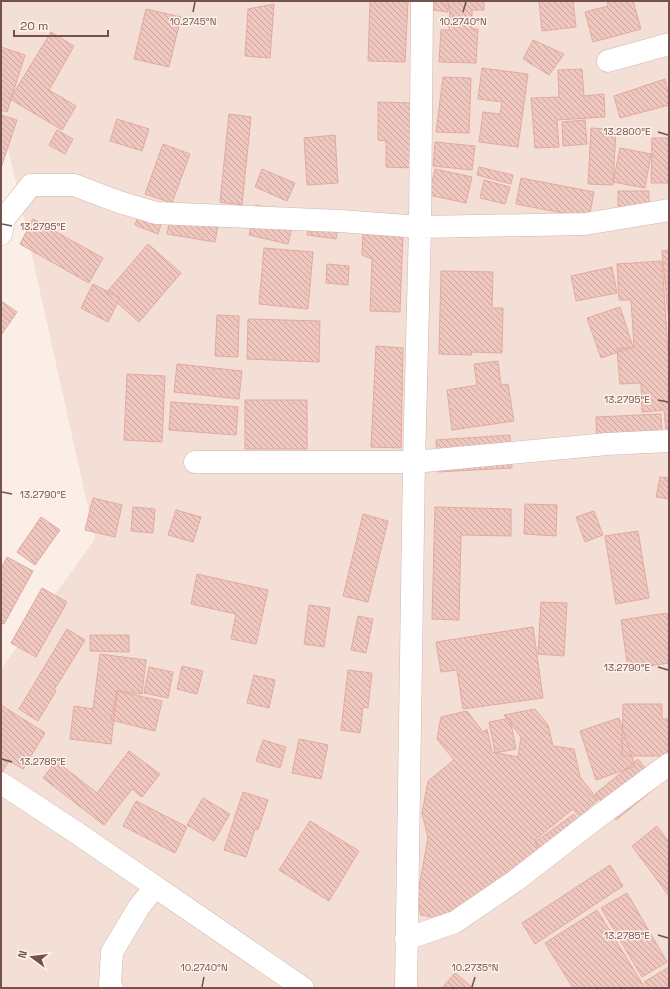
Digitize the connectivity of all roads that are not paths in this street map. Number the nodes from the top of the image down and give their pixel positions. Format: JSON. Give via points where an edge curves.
{"nodes":[{"id":1,"x":422,"y":1,"type":"edge"},
{"id":2,"x":669,"y":44,"type":"edge"},
{"id":3,"x":608,"y":61,"type":"dead end"},
{"id":4,"x":669,"y":210,"type":"edge"},
{"id":5,"x":2,"y":222,"type":"edge"},
{"id":6,"x":420,"y":227,"type":"junction"},
{"id":7,"x":669,"y":441,"type":"edge"},
{"id":8,"x":196,"y":462,"type":"dead end"},
{"id":9,"x":414,"y":462,"type":"junction"},
{"id":10,"x":669,"y":764,"type":"edge"},
{"id":11,"x":1,"y":783,"type":"edge"},
{"id":12,"x":155,"y":887,"type":"junction"},
{"id":13,"x":406,"y":939,"type":"junction"},
{"id":14,"x":112,"y":988,"type":"edge"},
{"id":15,"x":303,"y":988,"type":"edge"},
{"id":16,"x":406,"y":988,"type":"edge"}],
"edges":[{"from":1,"to":6,"type":"street"},
{"from":2,"to":3,"type":"street"},
{"from":4,"to":6,"type":"street","via":[[585,224]]},
{"from":5,"to":6,"type":"street","via":[[31,185],[74,185],[156,213]]},
{"from":6,"to":9,"type":"street"},
{"from":7,"to":9,"type":"street","via":[[607,444]]},
{"from":8,"to":9,"type":"street"},
{"from":9,"to":13,"type":"street"},
{"from":10,"to":13,"type":"street","via":[[515,881],[455,922]]},
{"from":11,"to":12,"type":"street"},
{"from":12,"to":14,"type":"street","via":[[139,907],[112,952]]},
{"from":12,"to":15,"type":"street"},
{"from":13,"to":16,"type":"street"}]}
